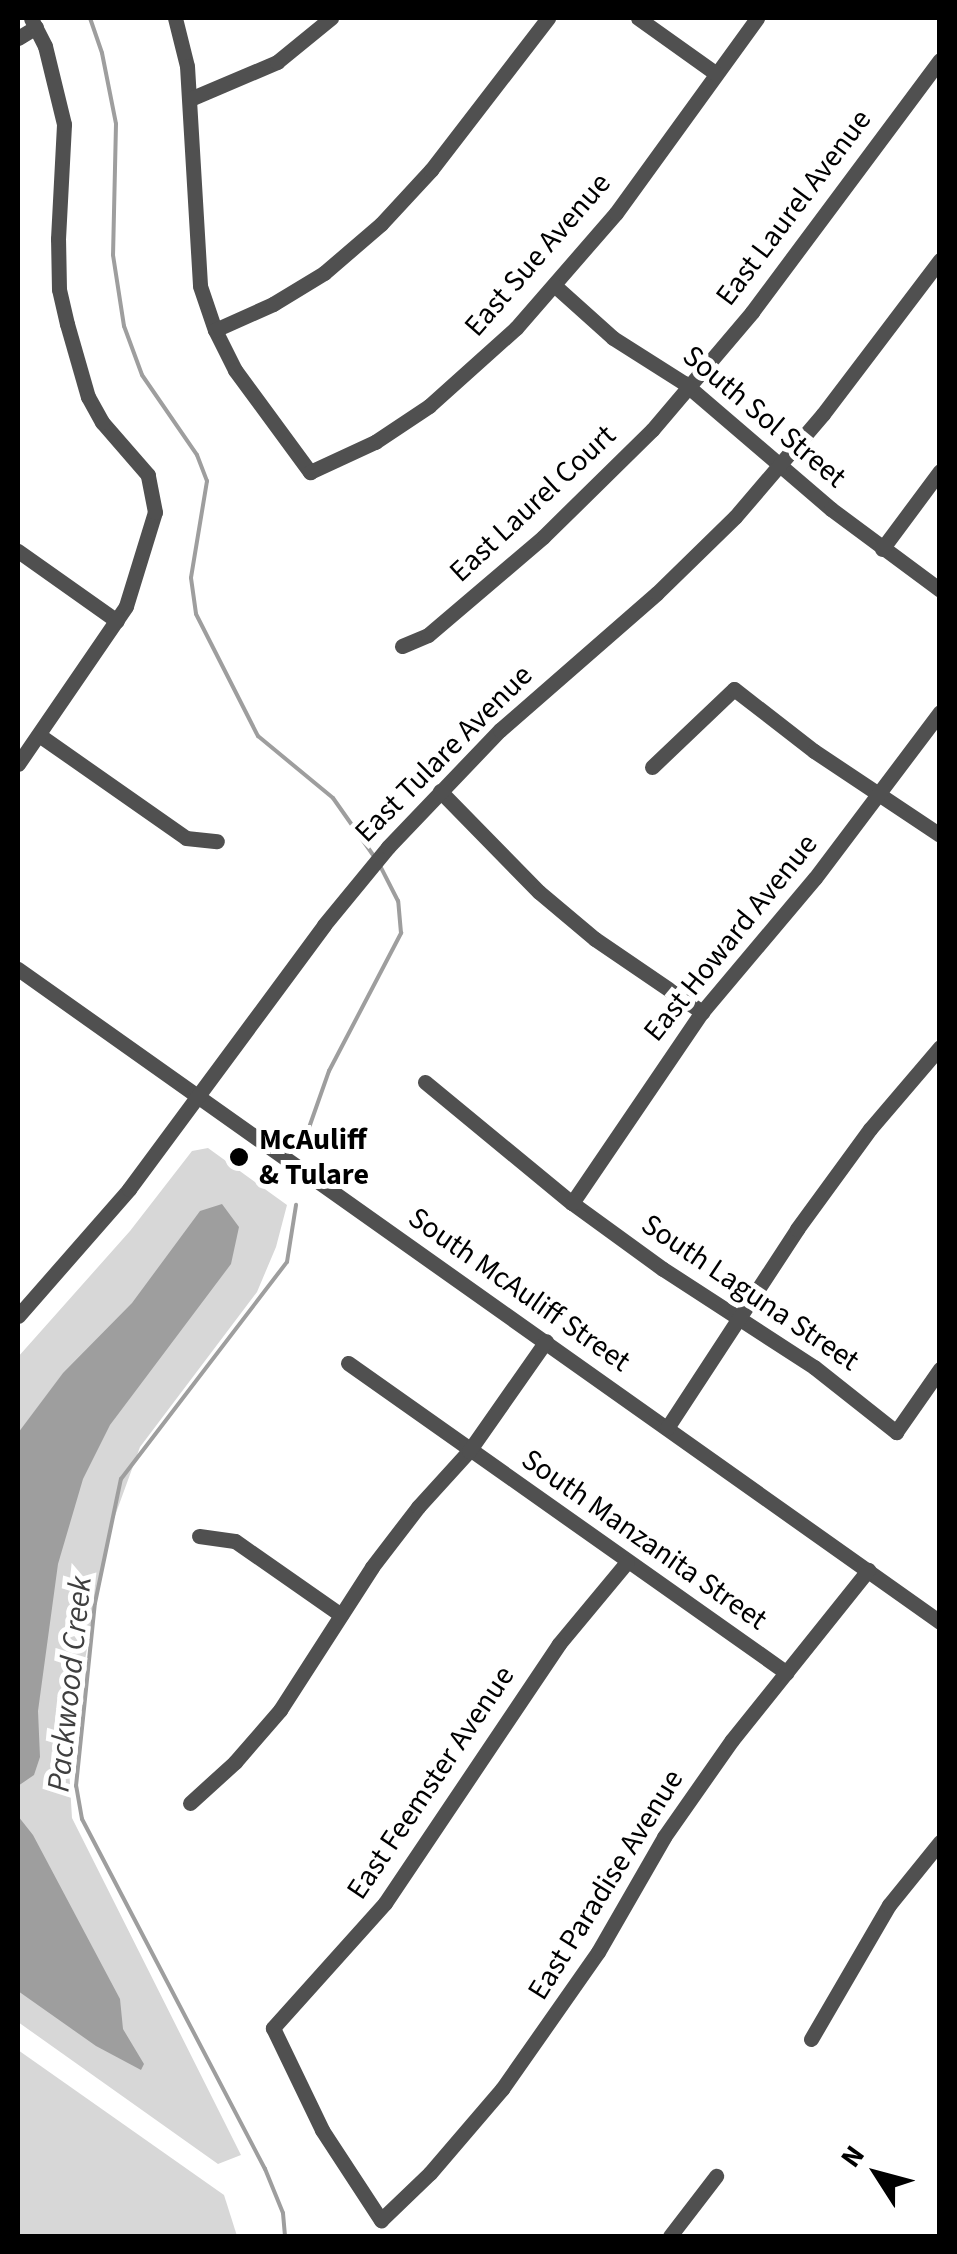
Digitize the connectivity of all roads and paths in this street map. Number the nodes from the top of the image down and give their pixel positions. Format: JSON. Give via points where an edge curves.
{"nodes":[{"id":1,"x":175,"y":18,"type":"edge"},
{"id":2,"x":331,"y":18,"type":"edge"},
{"id":3,"x":548,"y":18,"type":"edge"},
{"id":4,"x":638,"y":18,"type":"edge"},
{"id":5,"x":757,"y":18,"type":"edge"},
{"id":6,"x":34,"y":22,"type":"edge"},
{"id":7,"x":18,"y":38,"type":"edge"},
{"id":8,"x":938,"y":64,"type":"edge"},
{"id":9,"x":714,"y":73,"type":"junction"},
{"id":10,"x":190,"y":99,"type":"junction"},
{"id":11,"x":940,"y":260,"type":"edge"},
{"id":12,"x":554,"y":286,"type":"junction"},
{"id":13,"x":215,"y":330,"type":"junction"},
{"id":14,"x":690,"y":388,"type":"junction"},
{"id":15,"x":780,"y":467,"type":"junction"},
{"id":16,"x":940,"y":471,"type":"edge"},
{"id":17,"x":882,"y":549,"type":"junction"},
{"id":18,"x":18,"y":551,"type":"edge"},
{"id":19,"x":940,"y":590,"type":"edge"},
{"id":20,"x":117,"y":621,"type":"junction"},
{"id":21,"x":402,"y":646,"type":"dead end"},
{"id":22,"x":940,"y":712,"type":"edge"},
{"id":23,"x":39,"y":735,"type":"junction"},
{"id":24,"x":18,"y":764,"type":"edge"},
{"id":25,"x":652,"y":767,"type":"dead end"},
{"id":26,"x":440,"y":791,"type":"junction"},
{"id":27,"x":879,"y":796,"type":"junction"},
{"id":28,"x":940,"y":835,"type":"edge"},
{"id":29,"x":217,"y":842,"type":"dead end"},
{"id":30,"x":18,"y":969,"type":"edge"},
{"id":31,"x":702,"y":1012,"type":"junction"},
{"id":32,"x":940,"y":1047,"type":"edge"},
{"id":33,"x":425,"y":1082,"type":"dead end"},
{"id":34,"x":196,"y":1097,"type":"junction"},
{"id":35,"x":572,"y":1203,"type":"junction"},
{"id":36,"x":18,"y":1316,"type":"edge"},
{"id":37,"x":742,"y":1317,"type":"junction"},
{"id":38,"x":546,"y":1342,"type":"junction"},
{"id":39,"x":348,"y":1364,"type":"dead end"},
{"id":40,"x":940,"y":1369,"type":"edge"},
{"id":41,"x":667,"y":1428,"type":"junction"},
{"id":42,"x":469,"y":1451,"type":"junction"},
{"id":43,"x":199,"y":1536,"type":"dead end"},
{"id":44,"x":627,"y":1562,"type":"junction"},
{"id":45,"x":868,"y":1570,"type":"junction"},
{"id":46,"x":341,"y":1615,"type":"junction"},
{"id":47,"x":940,"y":1622,"type":"edge"},
{"id":48,"x":786,"y":1673,"type":"junction"},
{"id":49,"x":190,"y":1803,"type":"dead end"},
{"id":50,"x":940,"y":1842,"type":"edge"},
{"id":51,"x":811,"y":2039,"type":"dead end"},
{"id":52,"x":716,"y":2176,"type":"dead end"},
{"id":53,"x":381,"y":2220,"type":"joint"},
{"id":54,"x":670,"y":2236,"type":"edge"}],
"edges":[{"from":1,"to":10,"type":"street"},
{"from":2,"to":10,"type":"street","via":[[277,62]]},
{"from":3,"to":13,"type":"street","via":[[381,224],[324,273]]},
{"from":4,"to":9,"type":"street"},
{"from":5,"to":9,"type":"street","name":"East Sue Avenue"},
{"from":6,"to":7,"type":"street"},
{"from":6,"to":20,"type":"street","via":[[64,124],[58,239],[66,324],[88,397],[148,475],[154,494],[136,583]]},
{"from":8,"to":14,"type":"street","name":"East Laurel Avenue"},
{"from":9,"to":12,"type":"street","name":"East Sue Avenue","via":[[616,213]]},
{"from":10,"to":13,"type":"street","via":[[200,286]]},
{"from":11,"to":15,"type":"street","name":"East Tulare Avenue"},
{"from":12,"to":13,"type":"street","name":"East Sue Avenue","via":[[429,406],[375,442],[310,472],[235,370]]},
{"from":12,"to":14,"type":"street","name":"South Sol Street","via":[[614,338]]},
{"from":14,"to":15,"type":"street","name":"South Sol Street"},
{"from":14,"to":21,"type":"street","name":"East Laurel Court","via":[[544,536],[428,635]]},
{"from":15,"to":17,"type":"street","name":"South Sol Street"},
{"from":15,"to":26,"type":"street","name":"East Tulare Avenue","via":[[692,560]]},
{"from":16,"to":17,"type":"street"},
{"from":17,"to":19,"type":"street","name":"South Sol Street"},
{"from":18,"to":20,"type":"street"},
{"from":20,"to":23,"type":"street"},
{"from":22,"to":27,"type":"street","name":"East Howard Avenue"},
{"from":23,"to":24,"type":"street"},
{"from":23,"to":29,"type":"street","via":[[186,838]]},
{"from":25,"to":27,"type":"street","via":[[734,689]]},
{"from":26,"to":31,"type":"street","via":[[567,916]]},
{"from":26,"to":34,"type":"street","name":"East Tulare Avenue","via":[[368,871]]},
{"from":27,"to":28,"type":"street"},
{"from":27,"to":31,"type":"street","name":"East Howard Avenue"},
{"from":30,"to":34,"type":"street","name":"South McAuliff Street"},
{"from":31,"to":35,"type":"street","name":"East Howard Avenue"},
{"from":32,"to":37,"type":"street","via":[[870,1129]]},
{"from":33,"to":35,"type":"street","name":"South Laguna Street"},
{"from":34,"to":36,"type":"street","name":"East Tulare Avenue","via":[[114,1207]]},
{"from":34,"to":38,"type":"street","name":"South McAuliff Street"},
{"from":35,"to":37,"type":"street","name":"South Laguna Street"},
{"from":37,"to":40,"type":"street","name":"South Laguna Street","via":[[896,1432]]},
{"from":37,"to":41,"type":"street"},
{"from":38,"to":41,"type":"street","name":"South McAuliff Street"},
{"from":38,"to":42,"type":"street"},
{"from":39,"to":42,"type":"street","name":"South Manzanita Street"},
{"from":41,"to":45,"type":"street","name":"South McAuliff Street"},
{"from":42,"to":44,"type":"street","name":"South Manzanita Street"},
{"from":42,"to":46,"type":"street","via":[[418,1506]]},
{"from":43,"to":46,"type":"street","via":[[234,1541]]},
{"from":44,"to":48,"type":"street","name":"South Manzanita Street"},
{"from":44,"to":53,"type":"street","name":"East Feemster Avenue","via":[[559,1644],[384,1903],[273,2028],[322,2130]]},
{"from":45,"to":47,"type":"street","name":"South McAuliff Street"},
{"from":45,"to":48,"type":"street","name":"East Paradise Avenue"},
{"from":46,"to":49,"type":"street","via":[[280,1710]]},
{"from":48,"to":53,"type":"street","name":"East Paradise Avenue","via":[[664,1837],[541,2036],[430,2173]]},
{"from":50,"to":51,"type":"street","via":[[890,1905]]},
{"from":52,"to":54,"type":"street"}]}
